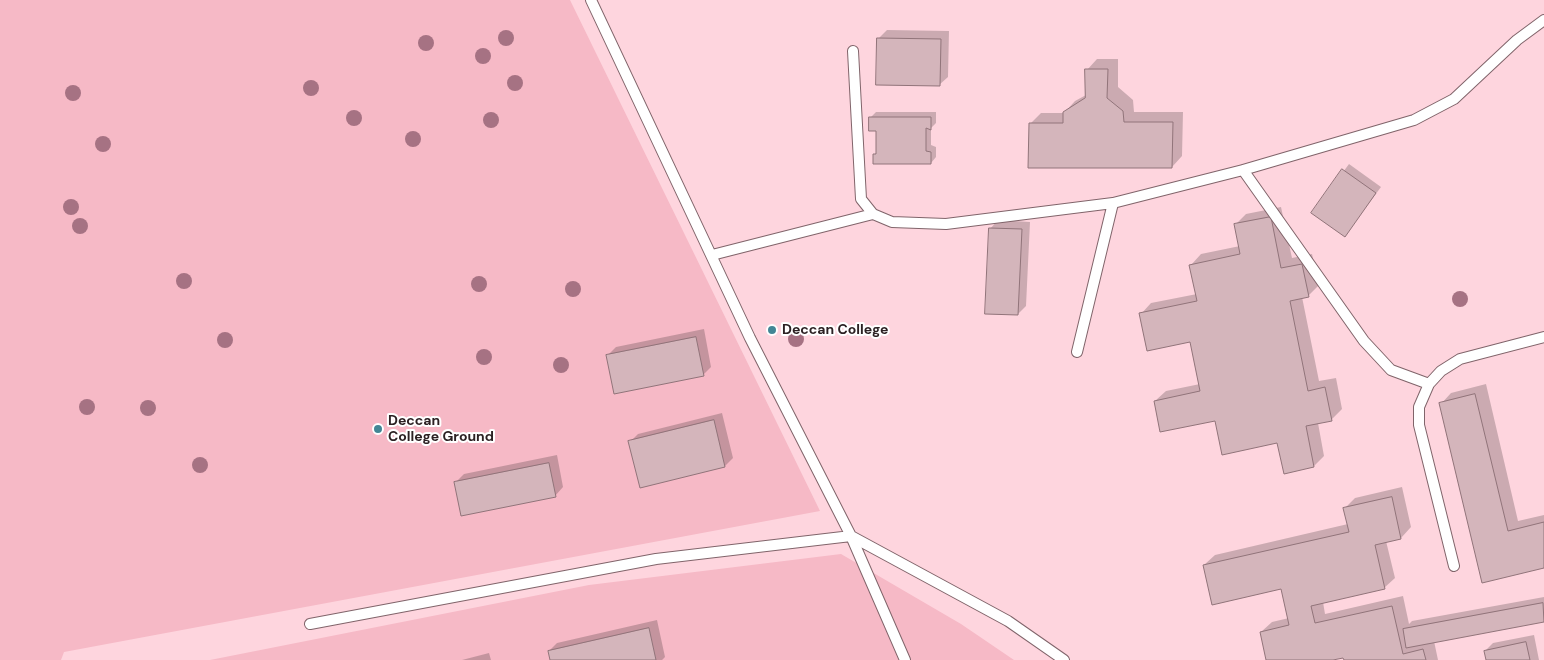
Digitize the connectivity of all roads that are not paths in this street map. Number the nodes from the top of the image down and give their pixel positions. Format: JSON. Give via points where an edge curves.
{"nodes":[{"id":1,"x":591,"y":0,"type":"edge"},
{"id":2,"x":1544,"y":20,"type":"edge"},
{"id":3,"x":853,"y":52,"type":"dead end"},
{"id":4,"x":1243,"y":170,"type":"junction"},
{"id":5,"x":1113,"y":202,"type":"junction"},
{"id":6,"x":873,"y":214,"type":"junction"},
{"id":7,"x":712,"y":255,"type":"junction"},
{"id":8,"x":1544,"y":337,"type":"edge"},
{"id":9,"x":1077,"y":352,"type":"dead end"},
{"id":10,"x":1429,"y":384,"type":"junction"},
{"id":11,"x":851,"y":536,"type":"junction"},
{"id":12,"x":1454,"y":566,"type":"dead end"},
{"id":13,"x":310,"y":624,"type":"dead end"},
{"id":14,"x":905,"y":660,"type":"edge"},
{"id":15,"x":1064,"y":660,"type":"edge"}],
"edges":[{"from":1,"to":7,"type":"lane"},
{"from":2,"to":4,"type":"lane","via":[[1517,40],[1454,99],[1414,120]]},
{"from":3,"to":6,"type":"lane","via":[[861,199]]},
{"from":4,"to":5,"type":"lane"},
{"from":4,"to":10,"type":"lane","via":[[1364,341],[1391,370]]},
{"from":5,"to":6,"type":"lane","via":[[946,224],[892,222]]},
{"from":5,"to":9,"type":"lane"},
{"from":6,"to":7,"type":"lane"},
{"from":7,"to":11,"type":"lane","via":[[750,338]]},
{"from":8,"to":10,"type":"lane","via":[[1460,358]]},
{"from":10,"to":12,"type":"lane","via":[[1419,407],[1419,425]]},
{"from":11,"to":13,"type":"lane","via":[[656,559]]},
{"from":11,"to":14,"type":"lane"},
{"from":11,"to":15,"type":"lane","via":[[1008,622]]}]}
